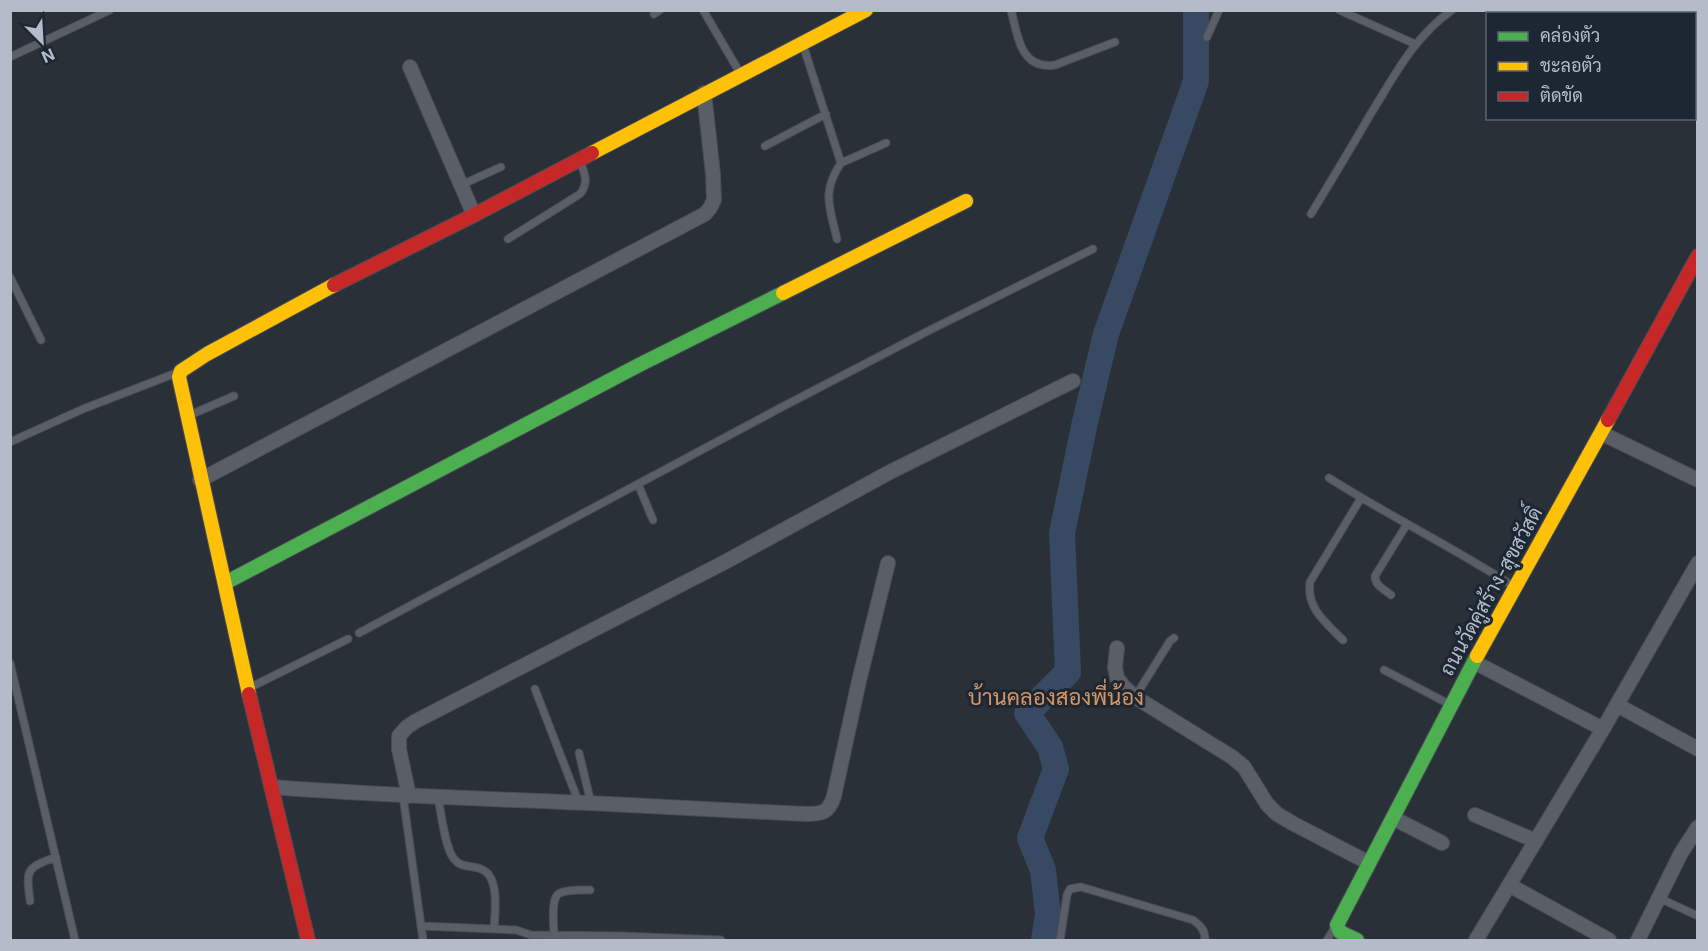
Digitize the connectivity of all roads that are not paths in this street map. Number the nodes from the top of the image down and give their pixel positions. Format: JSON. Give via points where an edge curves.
{"nodes":[{"id":1,"x":110,"y":10,"type":"edge"},
{"id":2,"x":703,"y":10,"type":"edge"},
{"id":3,"x":866,"y":10,"type":"edge"},
{"id":4,"x":1011,"y":10,"type":"edge"},
{"id":5,"x":1219,"y":10,"type":"edge"},
{"id":6,"x":1339,"y":10,"type":"edge"},
{"id":7,"x":1452,"y":10,"type":"edge"},
{"id":8,"x":848,"y":15,"type":"edge"},
{"id":9,"x":1207,"y":37,"type":"dead end"},
{"id":10,"x":802,"y":42,"type":"junction"},
{"id":11,"x":1115,"y":42,"type":"dead end"},
{"id":12,"x":1415,"y":44,"type":"junction"},
{"id":13,"x":10,"y":57,"type":"edge"},
{"id":14,"x":410,"y":67,"type":"dead end"},
{"id":15,"x":741,"y":74,"type":"junction"},
{"id":16,"x":704,"y":93,"type":"junction"},
{"id":17,"x":826,"y":114,"type":"junction"},
{"id":18,"x":886,"y":143,"type":"dead end"},
{"id":19,"x":765,"y":146,"type":"dead end"},
{"id":20,"x":580,"y":159,"type":"junction"},
{"id":21,"x":841,"y":163,"type":"junction"},
{"id":22,"x":501,"y":167,"type":"dead end"},
{"id":23,"x":461,"y":185,"type":"junction"},
{"id":24,"x":966,"y":201,"type":"dead end"},
{"id":25,"x":1311,"y":213,"type":"dead end"},
{"id":26,"x":474,"y":215,"type":"junction"},
{"id":27,"x":508,"y":239,"type":"dead end"},
{"id":28,"x":837,"y":239,"type":"dead end"},
{"id":29,"x":1093,"y":249,"type":"dead end"},
{"id":30,"x":1698,"y":256,"type":"edge"},
{"id":31,"x":10,"y":278,"type":"edge"},
{"id":32,"x":40,"y":340,"type":"dead end"},
{"id":33,"x":181,"y":371,"type":"junction"},
{"id":34,"x":1073,"y":381,"type":"dead end"},
{"id":35,"x":234,"y":396,"type":"dead end"},
{"id":36,"x":187,"y":416,"type":"junction"},
{"id":37,"x":1600,"y":433,"type":"junction"},
{"id":38,"x":10,"y":442,"type":"edge"},
{"id":39,"x":1329,"y":478,"type":"dead end"},
{"id":40,"x":200,"y":480,"type":"junction"},
{"id":41,"x":1698,"y":480,"type":"edge"},
{"id":42,"x":638,"y":484,"type":"junction"},
{"id":43,"x":1360,"y":498,"type":"junction"},
{"id":44,"x":653,"y":520,"type":"dead end"},
{"id":45,"x":1407,"y":524,"type":"junction"},
{"id":46,"x":888,"y":563,"type":"dead end"},
{"id":47,"x":1698,"y":563,"type":"edge"},
{"id":48,"x":225,"y":583,"type":"junction"},
{"id":49,"x":1515,"y":587,"type":"junction"},
{"id":50,"x":1391,"y":595,"type":"dead end"},
{"id":51,"x":359,"y":633,"type":"dead end"},
{"id":52,"x":1174,"y":638,"type":"dead end"},
{"id":53,"x":348,"y":639,"type":"dead end"},
{"id":54,"x":1343,"y":640,"type":"dead end"},
{"id":55,"x":1117,"y":648,"type":"dead end"},
{"id":56,"x":1474,"y":662,"type":"junction"},
{"id":57,"x":10,"y":663,"type":"edge"},
{"id":58,"x":1384,"y":670,"type":"dead end"},
{"id":59,"x":249,"y":688,"type":"junction"},
{"id":60,"x":535,"y":689,"type":"dead end"},
{"id":61,"x":1134,"y":697,"type":"junction"},
{"id":62,"x":1451,"y":705,"type":"junction"},
{"id":63,"x":1617,"y":705,"type":"junction"},
{"id":64,"x":1603,"y":729,"type":"junction"},
{"id":65,"x":1698,"y":749,"type":"edge"},
{"id":66,"x":579,"y":753,"type":"dead end"},
{"id":67,"x":271,"y":787,"type":"junction"},
{"id":68,"x":406,"y":796,"type":"junction"},
{"id":69,"x":438,"y":797,"type":"junction"},
{"id":70,"x":585,"y":803,"type":"junction"},
{"id":71,"x":1475,"y":815,"type":"dead end"},
{"id":72,"x":1393,"y":818,"type":"junction"},
{"id":73,"x":1698,"y":827,"type":"edge"},
{"id":74,"x":1536,"y":841,"type":"junction"},
{"id":75,"x":1442,"y":843,"type":"dead end"},
{"id":76,"x":56,"y":857,"type":"junction"},
{"id":77,"x":1369,"y":862,"type":"junction"},
{"id":78,"x":1509,"y":885,"type":"junction"},
{"id":79,"x":590,"y":890,"type":"dead end"},
{"id":80,"x":1658,"y":898,"type":"junction"},
{"id":81,"x":30,"y":901,"type":"dead end"},
{"id":82,"x":1698,"y":916,"type":"edge"},
{"id":83,"x":1336,"y":925,"type":"junction"},
{"id":84,"x":421,"y":926,"type":"junction"},
{"id":85,"x":494,"y":928,"type":"junction"},
{"id":86,"x":1583,"y":934,"type":"edge"},
{"id":87,"x":554,"y":935,"type":"junction"},
{"id":88,"x":75,"y":940,"type":"edge"},
{"id":89,"x":308,"y":940,"type":"edge"},
{"id":90,"x":423,"y":940,"type":"edge"},
{"id":91,"x":721,"y":940,"type":"edge"},
{"id":92,"x":1060,"y":940,"type":"edge"},
{"id":93,"x":1205,"y":940,"type":"edge"},
{"id":94,"x":1327,"y":940,"type":"edge"},
{"id":95,"x":1357,"y":940,"type":"edge"},
{"id":96,"x":1476,"y":940,"type":"edge"},
{"id":97,"x":1609,"y":940,"type":"edge"},
{"id":98,"x":1638,"y":940,"type":"edge"}],
"edges":[{"from":1,"to":13,"type":"lane"},
{"from":2,"to":15,"type":"lane"},
{"from":3,"to":8,"type":"street"},
{"from":4,"to":11,"type":"lane","via":[[1023,52],[1045,66]]},
{"from":5,"to":9,"type":"lane"},
{"from":6,"to":12,"type":"lane"},
{"from":7,"to":12,"type":"lane"},
{"from":8,"to":10,"type":"street"},
{"from":10,"to":15,"type":"street"},
{"from":10,"to":17,"type":"lane"},
{"from":12,"to":25,"type":"lane"},
{"from":14,"to":23,"type":"street"},
{"from":15,"to":16,"type":"street"},
{"from":16,"to":20,"type":"street"},
{"from":16,"to":40,"type":"street","via":[[714,200],[705,214]]},
{"from":17,"to":19,"type":"lane"},
{"from":17,"to":21,"type":"lane"},
{"from":18,"to":21,"type":"lane"},
{"from":20,"to":26,"type":"street"},
{"from":20,"to":27,"type":"lane","via":[[586,180],[580,194]]},
{"from":21,"to":28,"type":"lane","via":[[829,184],[828,198]]},
{"from":22,"to":23,"type":"lane"},
{"from":23,"to":26,"type":"street"},
{"from":24,"to":48,"type":"street","via":[[639,365]]},
{"from":26,"to":33,"type":"street","via":[[290,309]]},
{"from":29,"to":42,"type":"lane"},
{"from":30,"to":37,"type":"street","name":"ถนนวัดคู่สร้าง-สุขสวัสดิ์"},
{"from":31,"to":32,"type":"lane"},
{"from":33,"to":36,"type":"street"},
{"from":33,"to":38,"type":"lane"},
{"from":34,"to":68,"type":"street","via":[[890,472],[416,721],[399,736]]},
{"from":35,"to":36,"type":"lane"},
{"from":36,"to":40,"type":"street"},
{"from":37,"to":41,"type":"street"},
{"from":37,"to":49,"type":"street","name":"ถนนวัดคู่สร้าง-สุขสวัสดิ์"},
{"from":39,"to":43,"type":"lane"},
{"from":40,"to":48,"type":"street"},
{"from":42,"to":44,"type":"lane"},
{"from":42,"to":51,"type":"lane"},
{"from":43,"to":45,"type":"lane"},
{"from":43,"to":54,"type":"lane","via":[[1310,582],[1316,613]]},
{"from":45,"to":49,"type":"lane"},
{"from":45,"to":50,"type":"lane","via":[[1375,576],[1378,585]]},
{"from":46,"to":70,"type":"street","via":[[831,807],[825,812]]},
{"from":47,"to":63,"type":"street"},
{"from":48,"to":59,"type":"street"},
{"from":49,"to":56,"type":"street","name":"ถนนวัดคู่สร้าง-สุขสวัสดิ์"},
{"from":52,"to":61,"type":"lane"},
{"from":53,"to":59,"type":"lane"},
{"from":55,"to":61,"type":"street","via":[[1117,678]]},
{"from":56,"to":62,"type":"street","name":"ถนนวัดคู่สร้าง-สุขสวัสดิ์"},
{"from":56,"to":64,"type":"street"},
{"from":57,"to":76,"type":"lane"},
{"from":58,"to":62,"type":"lane"},
{"from":59,"to":67,"type":"street"},
{"from":60,"to":70,"type":"lane"},
{"from":61,"to":77,"type":"street","via":[[1232,757],[1244,767],[1277,813]]},
{"from":62,"to":72,"type":"street","name":"ถนนวัดคู่สร้าง-สุขสวัสดิ์"},
{"from":63,"to":64,"type":"street"},
{"from":63,"to":65,"type":"street"},
{"from":64,"to":74,"type":"street"},
{"from":66,"to":70,"type":"lane"},
{"from":67,"to":68,"type":"street"},
{"from":67,"to":89,"type":"street"},
{"from":68,"to":69,"type":"street"},
{"from":68,"to":84,"type":"lane"},
{"from":69,"to":70,"type":"street"},
{"from":69,"to":85,"type":"lane","via":[[449,852],[456,862],[482,869],[490,876],[496,902]]},
{"from":71,"to":74,"type":"street"},
{"from":72,"to":75,"type":"street"},
{"from":72,"to":77,"type":"street","name":"ถนนวัดคู่สร้าง-สุขสวัสดิ์"},
{"from":73,"to":80,"type":"street"},
{"from":74,"to":78,"type":"street"},
{"from":76,"to":81,"type":"lane","via":[[30,871]]},
{"from":76,"to":88,"type":"lane"},
{"from":77,"to":83,"type":"street","name":"ถนนวัดคู่สร้าง-สุขสวัสดิ์"},
{"from":78,"to":86,"type":"street"},
{"from":78,"to":96,"type":"street"},
{"from":79,"to":87,"type":"lane","via":[[561,892],[556,896]]},
{"from":80,"to":82,"type":"lane"},
{"from":80,"to":98,"type":"street"},
{"from":83,"to":94,"type":"lane"},
{"from":83,"to":95,"type":"street","via":[[1340,932]]},
{"from":84,"to":85,"type":"lane"},
{"from":84,"to":90,"type":"lane"},
{"from":85,"to":87,"type":"lane"},
{"from":86,"to":97,"type":"street"},
{"from":87,"to":91,"type":"lane"},
{"from":92,"to":93,"type":"lane","via":[[1066,895],[1070,889],[1081,887],[1193,920],[1205,933]]}]}
